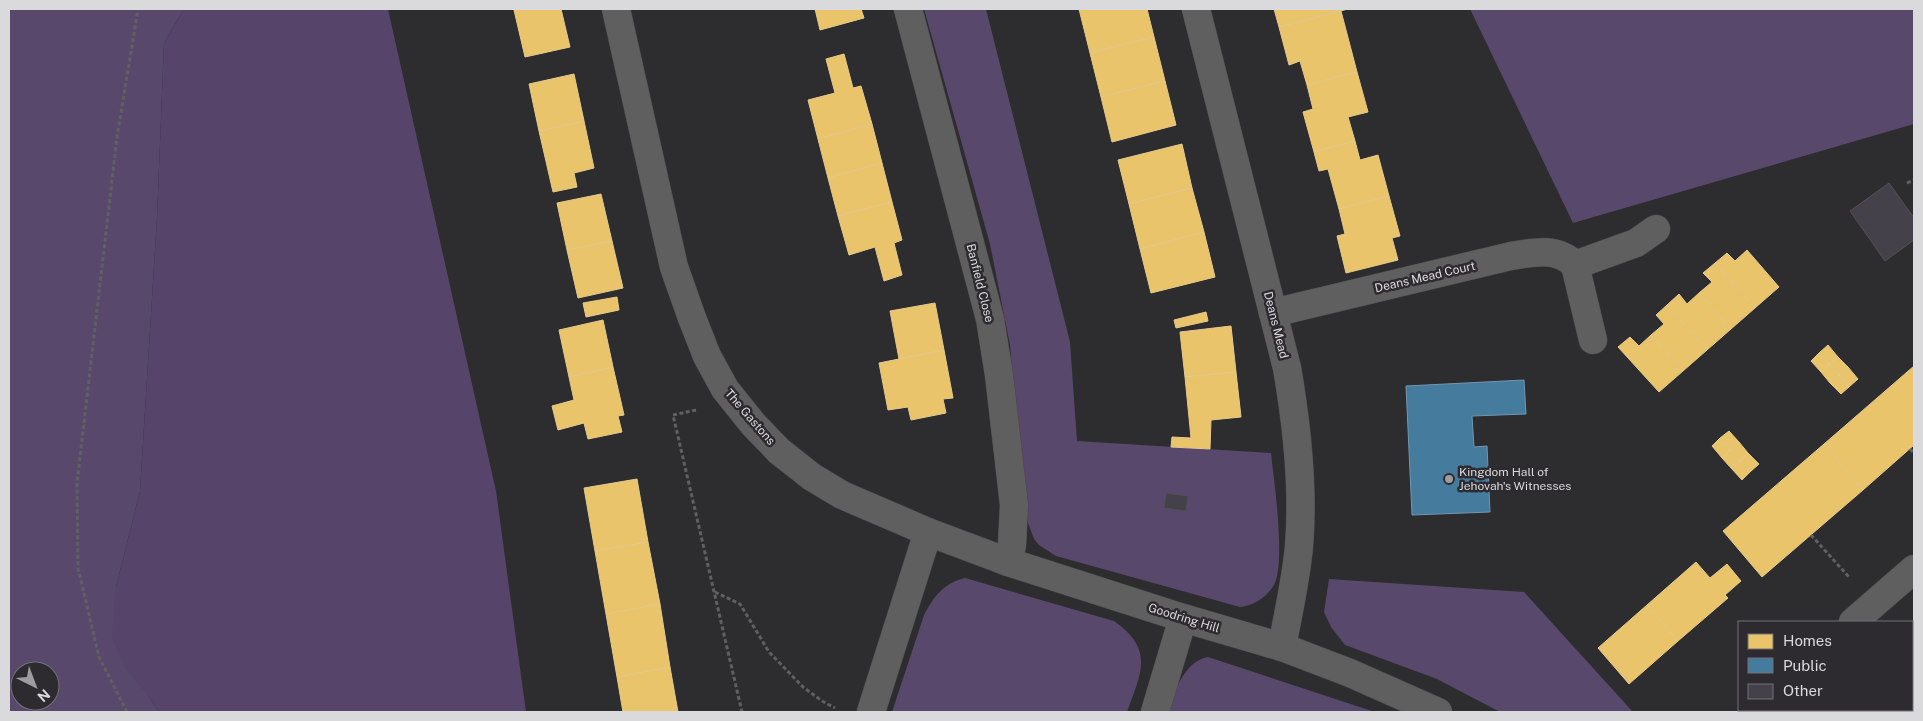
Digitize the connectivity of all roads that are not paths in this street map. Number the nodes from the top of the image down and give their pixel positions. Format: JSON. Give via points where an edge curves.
{"nodes":[{"id":1,"x":616,"y":9,"type":"edge"},
{"id":2,"x":908,"y":9,"type":"edge"},
{"id":3,"x":1196,"y":9,"type":"edge"},
{"id":4,"x":1656,"y":229,"type":"dead end"},
{"id":5,"x":1575,"y":265,"type":"junction"},
{"id":6,"x":1273,"y":313,"type":"junction"},
{"id":7,"x":1593,"y":340,"type":"dead end"},
{"id":8,"x":928,"y":532,"type":"junction"},
{"id":9,"x":1008,"y":562,"type":"junction"},
{"id":10,"x":1913,"y":572,"type":"edge"},
{"id":11,"x":1183,"y":618,"type":"junction"},
{"id":12,"x":1854,"y":621,"type":"edge"},
{"id":13,"x":1282,"y":647,"type":"junction"},
{"id":14,"x":871,"y":712,"type":"edge"},
{"id":15,"x":1154,"y":712,"type":"edge"},
{"id":16,"x":1438,"y":712,"type":"edge"}],
"edges":[{"from":1,"to":8,"type":"street","name":"The Gastons","via":[[674,267],[706,356],[725,389],[779,451],[812,477],[842,495]]},
{"from":2,"to":9,"type":"street","name":"Banfield Close","via":[[990,318],[1014,506]]},
{"from":3,"to":6,"type":"street","name":"Deans Mead"},
{"from":4,"to":5,"type":"street","via":[[1636,243]]},
{"from":5,"to":6,"type":"street","name":"Deans Mead Court","via":[[1558,253],[1535,252]]},
{"from":5,"to":7,"type":"street"},
{"from":6,"to":13,"type":"street","name":"Deans Mead","via":[[1293,404],[1301,498],[1299,546]]},
{"from":8,"to":9,"type":"street","name":"Goodring Hill"},
{"from":8,"to":14,"type":"street"},
{"from":9,"to":11,"type":"street","name":"Goodring Hill"},
{"from":10,"to":12,"type":"street"},
{"from":11,"to":13,"type":"street","name":"Goodring Hill"},
{"from":11,"to":15,"type":"street"},
{"from":13,"to":16,"type":"street","name":"Goodring Hill"}]}
